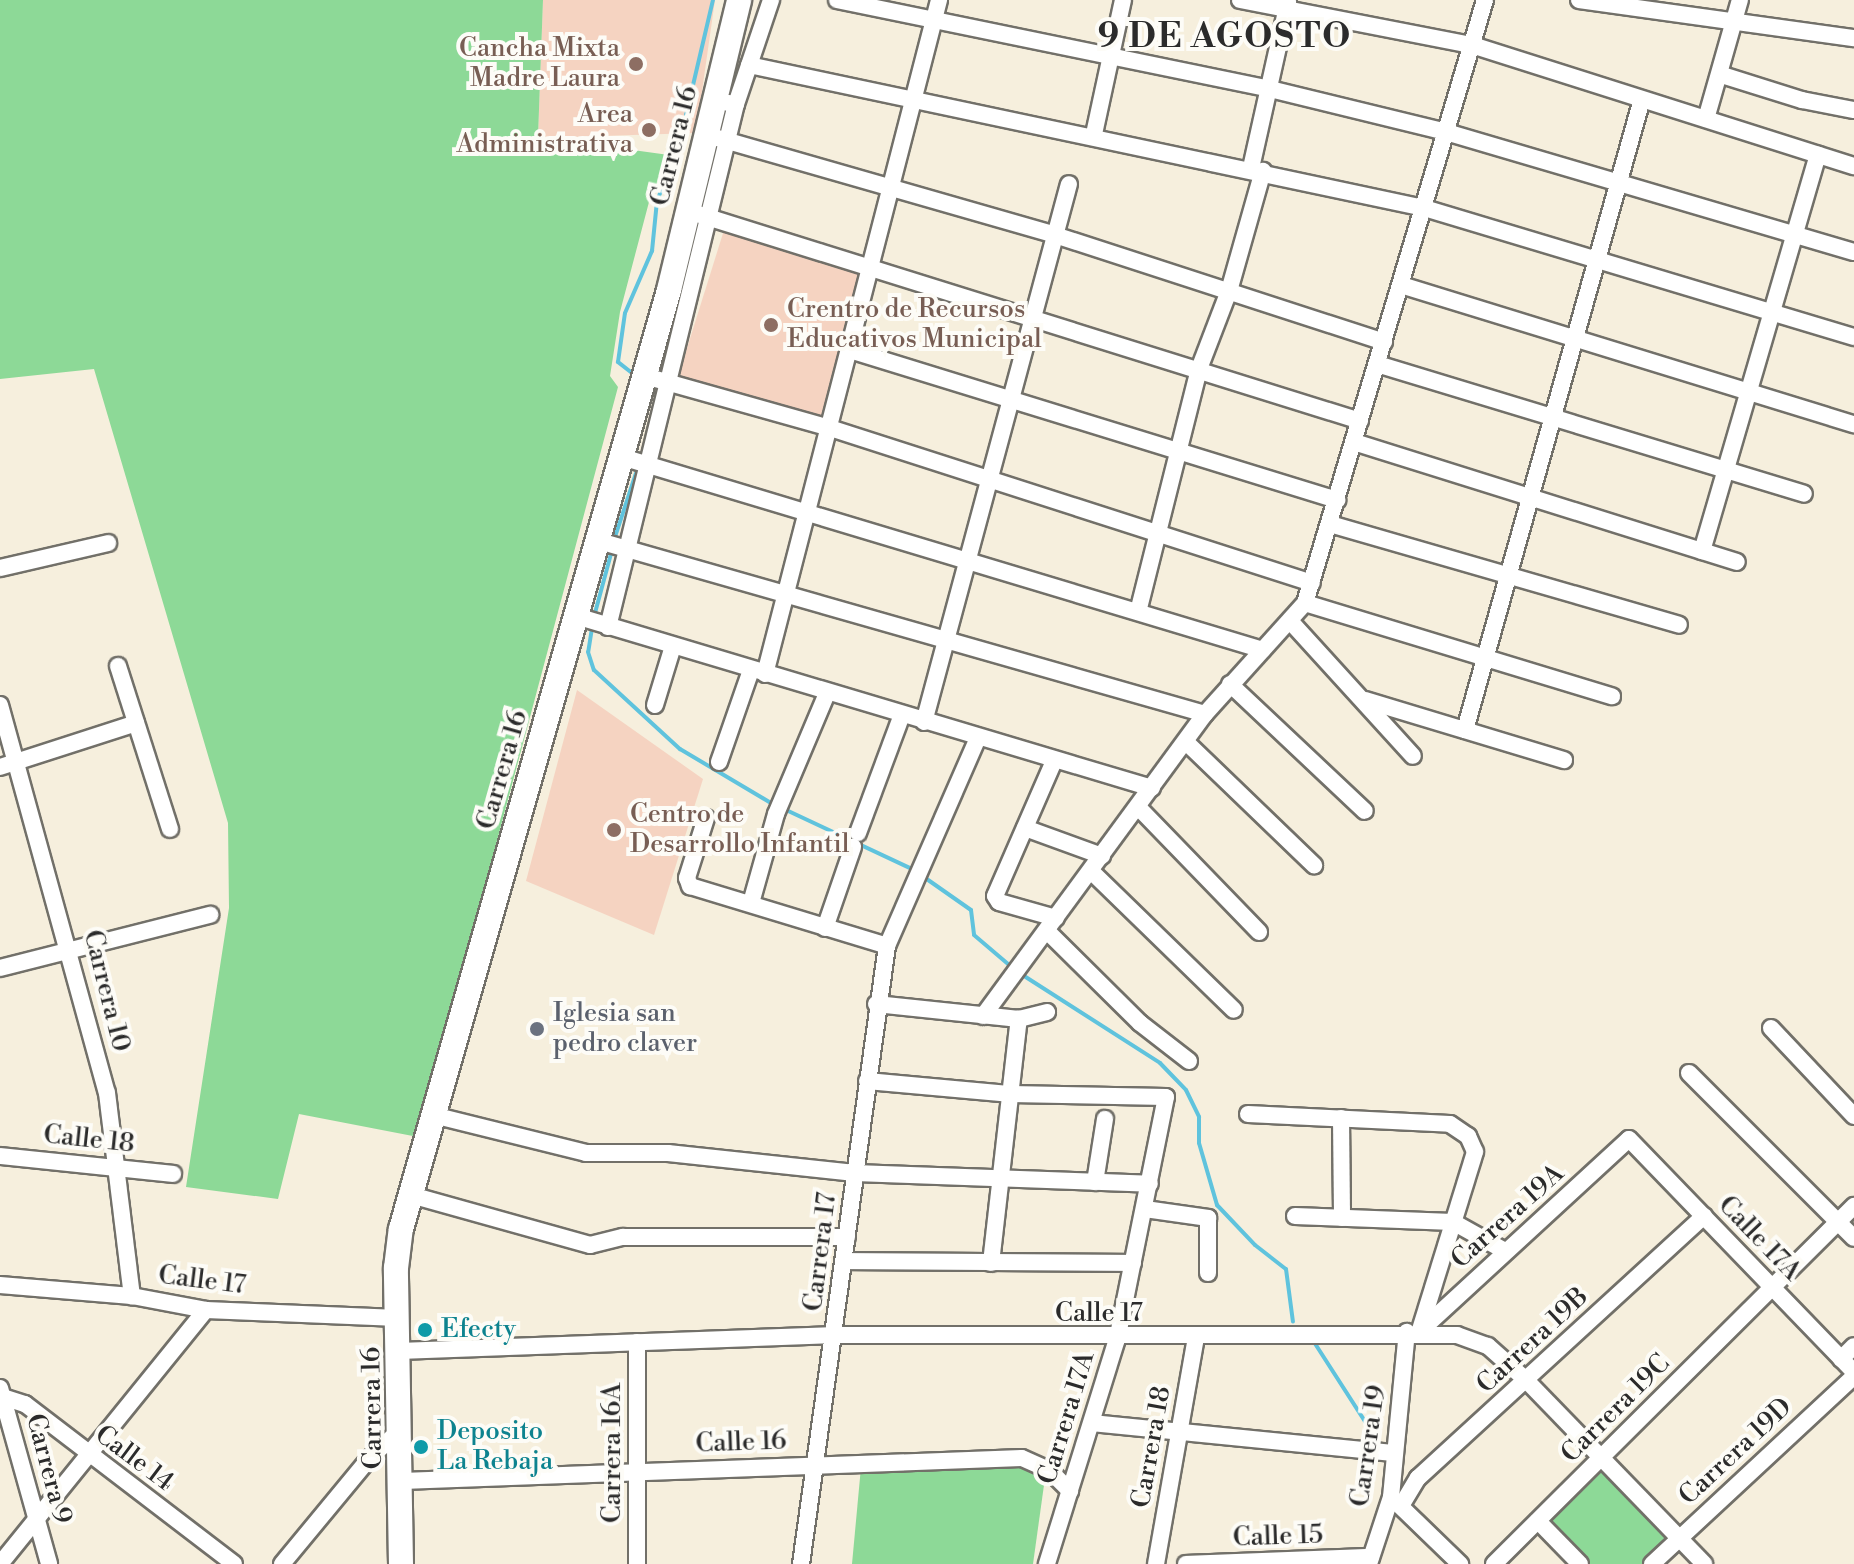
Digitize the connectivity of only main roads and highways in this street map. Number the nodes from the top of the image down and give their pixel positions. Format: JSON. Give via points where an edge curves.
{"nodes":[{"id":1,"x":739,"y":0,"type":"edge"},
{"id":2,"x":401,"y":1564,"type":"edge"}],
"edges":[{"from":1,"to":2,"type":"main road","name":"Carrera 16","via":[[726,102],[681,284],[645,376],[411,1195],[396,1268]]}]}
